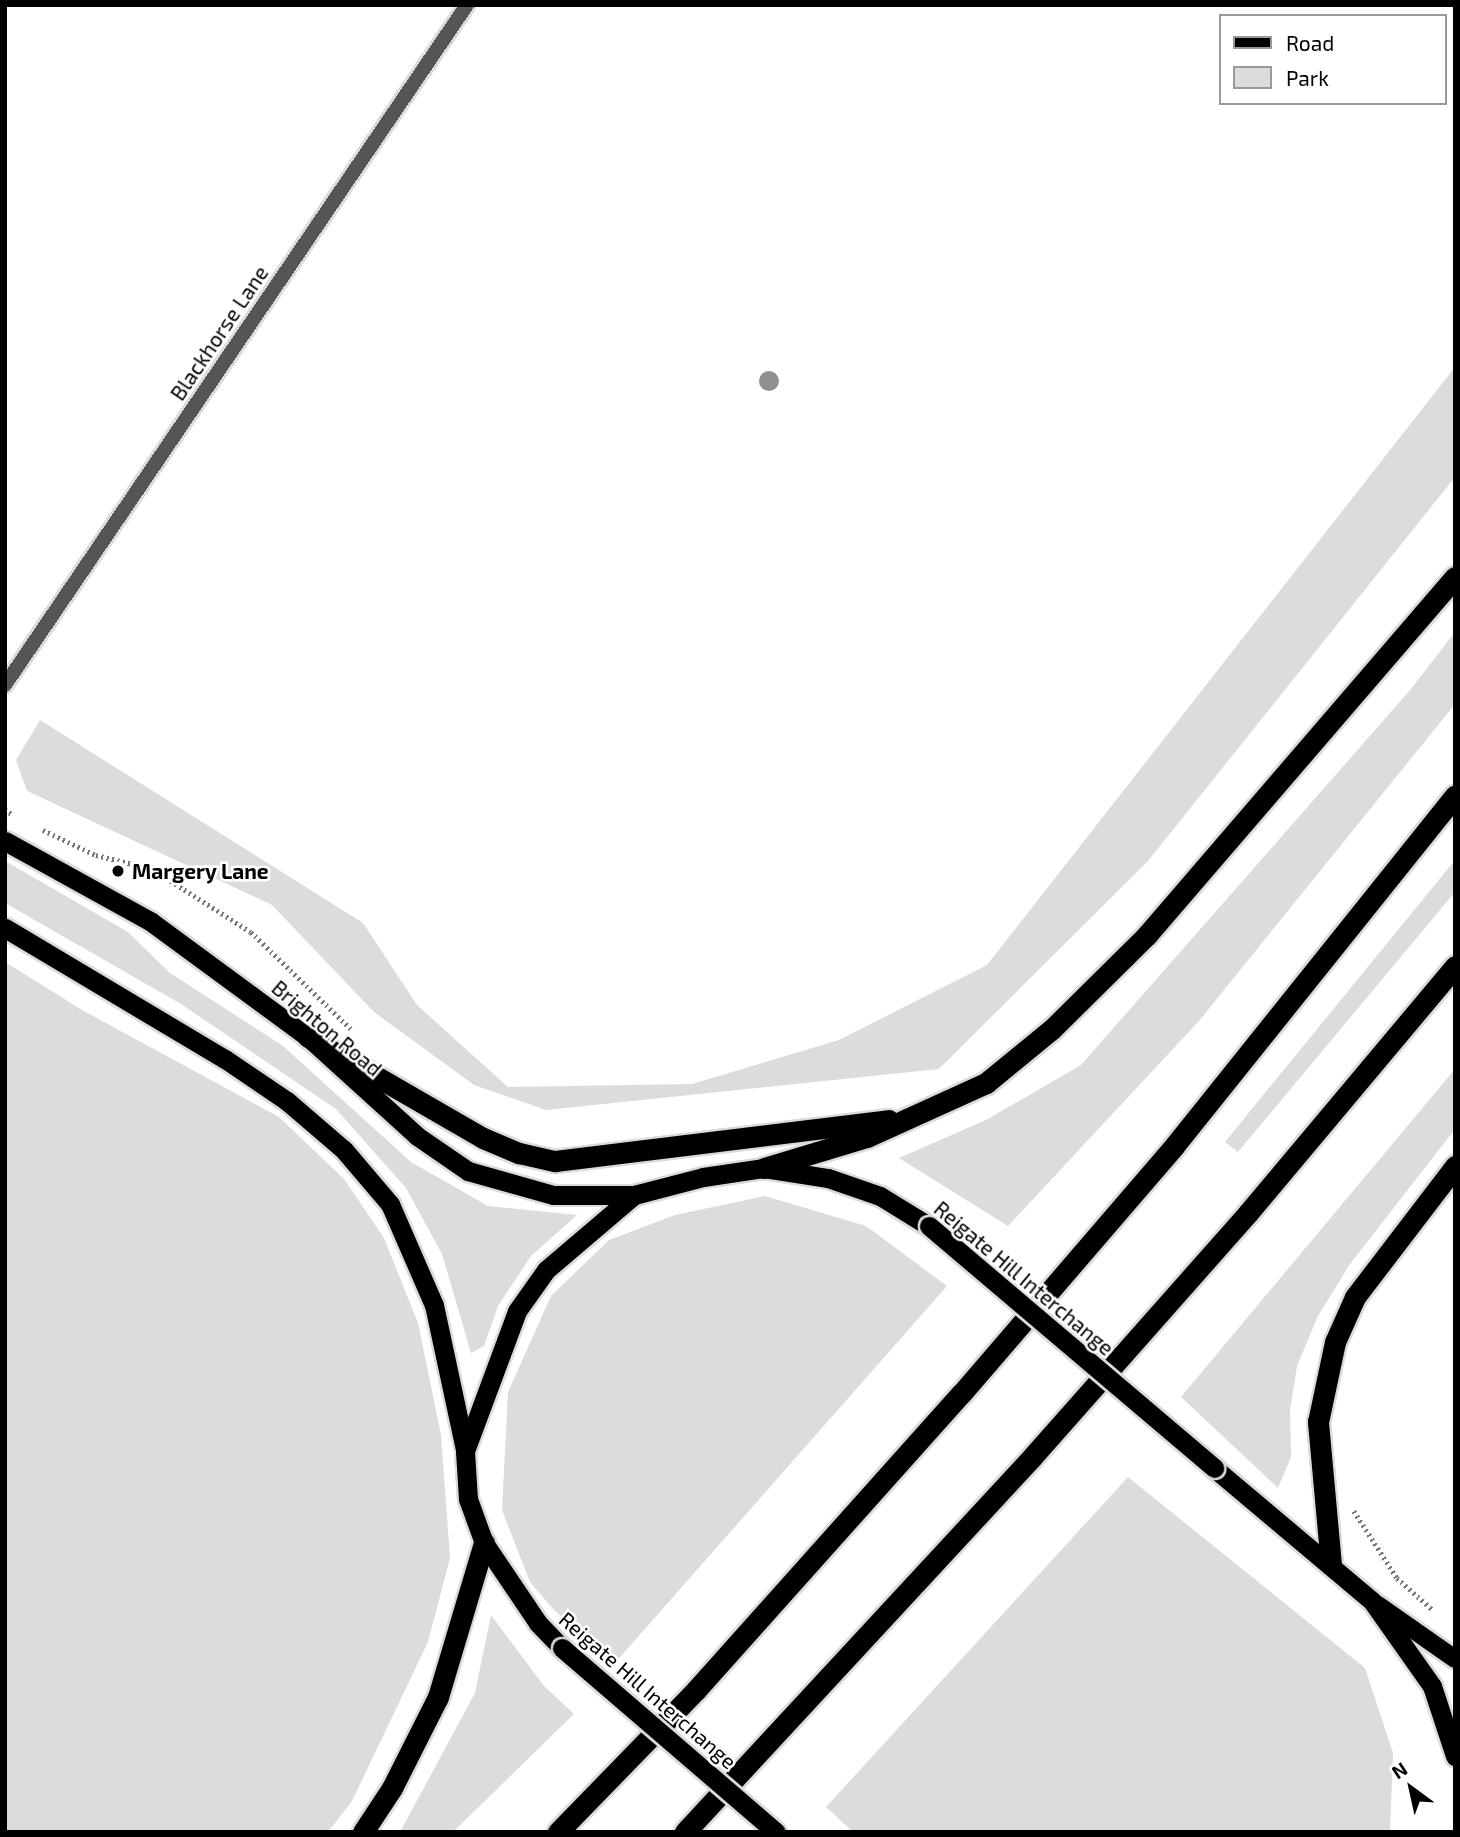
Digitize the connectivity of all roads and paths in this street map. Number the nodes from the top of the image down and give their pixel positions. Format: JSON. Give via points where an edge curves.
{"nodes":[{"id":1,"x":467,"y":5,"type":"edge"},
{"id":2,"x":1455,"y":577,"type":"edge"},
{"id":3,"x":5,"y":685,"type":"edge"},
{"id":4,"x":1455,"y":795,"type":"edge"},
{"id":5,"x":5,"y":809,"type":"edge"},
{"id":6,"x":18,"y":818,"type":"dead end"},
{"id":7,"x":40,"y":828,"type":"dead end"},
{"id":8,"x":5,"y":841,"type":"edge"},
{"id":9,"x":5,"y":928,"type":"edge"},
{"id":10,"x":1455,"y":966,"type":"edge"},
{"id":11,"x":308,"y":1037,"type":"junction"},
{"id":12,"x":362,"y":1039,"type":"dead end"},
{"id":13,"x":911,"y":1117,"type":"junction"},
{"id":14,"x":1455,"y":1166,"type":"edge"},
{"id":15,"x":764,"y":1168,"type":"junction"},
{"id":16,"x":634,"y":1195,"type":"junction"},
{"id":17,"x":465,"y":1451,"type":"junction"},
{"id":18,"x":484,"y":1544,"type":"junction"},
{"id":19,"x":1331,"y":1565,"type":"junction"},
{"id":20,"x":1372,"y":1601,"type":"junction"},
{"id":21,"x":1455,"y":1659,"type":"edge"},
{"id":22,"x":1455,"y":1756,"type":"edge"},
{"id":23,"x":363,"y":1832,"type":"edge"},
{"id":24,"x":558,"y":1832,"type":"edge"},
{"id":25,"x":685,"y":1832,"type":"edge"},
{"id":26,"x":776,"y":1832,"type":"edge"}],
"edges":[{"from":1,"to":3,"type":"street","name":"Blackhorse Lane"},
{"from":2,"to":13,"type":"highway","via":[[1137,945],[1052,1029],[986,1083]]},
{"from":4,"to":24,"type":"highway","via":[[1175,1145],[961,1394],[696,1690]]},
{"from":5,"to":6,"type":"path"},
{"from":7,"to":12,"type":"path","via":[[96,855],[152,869],[251,932]]},
{"from":8,"to":11,"type":"highway","name":"Brighton Road","via":[[150,920]]},
{"from":9,"to":17,"type":"highway","via":[[225,1059],[287,1101],[344,1150],[390,1204],[434,1305]]},
{"from":10,"to":25,"type":"highway","via":[[1248,1213],[1042,1446]]},
{"from":11,"to":13,"type":"highway","via":[[483,1138],[555,1161]]},
{"from":11,"to":16,"type":"highway","name":"Brighton Road","via":[[417,1136],[468,1171],[553,1195]]},
{"from":13,"to":15,"type":"highway","via":[[867,1137]]},
{"from":14,"to":19,"type":"highway","via":[[1355,1297],[1335,1342],[1318,1422]]},
{"from":15,"to":16,"type":"highway","name":"Reigate Hill Interchange","via":[[703,1177]]},
{"from":15,"to":19,"type":"highway","name":"Reigate Hill Interchange","bridge":true,"via":[[828,1178],[880,1196],[929,1226]]},
{"from":16,"to":17,"type":"highway","name":"Reigate Hill Interchange","via":[[545,1270],[517,1311]]},
{"from":17,"to":18,"type":"highway","name":"Reigate Hill Interchange","via":[[468,1499]]},
{"from":18,"to":23,"type":"highway","via":[[438,1697],[392,1788]]},
{"from":18,"to":26,"type":"highway","name":"Reigate Hill Interchange","bridge":true,"via":[[538,1623],[562,1648]]},
{"from":19,"to":20,"type":"highway","name":"Reigate Hill Interchange"},
{"from":20,"to":21,"type":"main road"},
{"from":20,"to":22,"type":"highway","name":"Reigate Hill Interchange","via":[[1432,1686]]}]}
